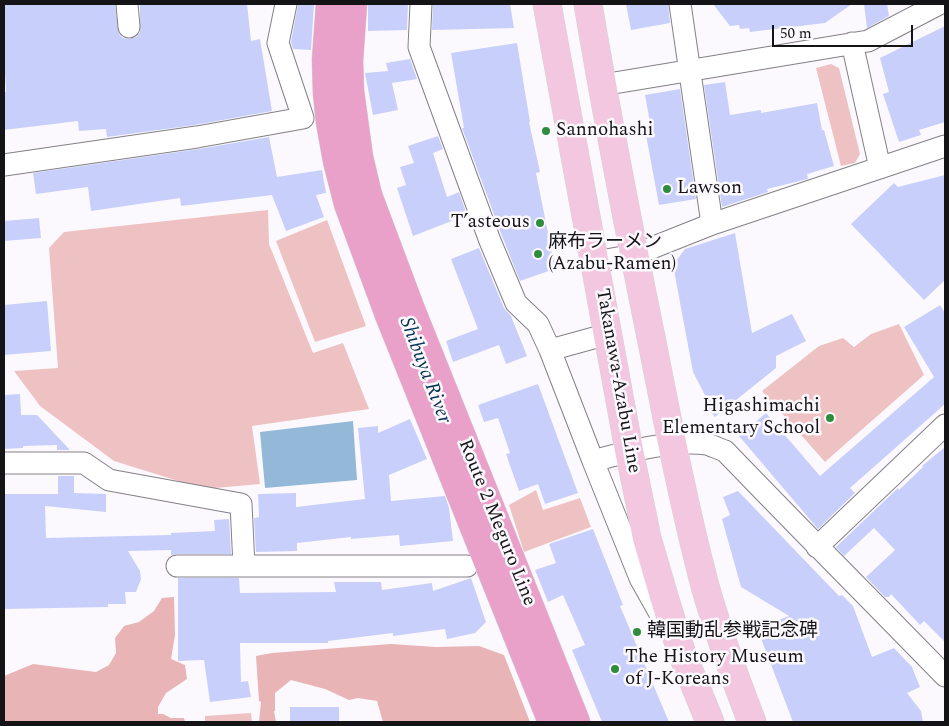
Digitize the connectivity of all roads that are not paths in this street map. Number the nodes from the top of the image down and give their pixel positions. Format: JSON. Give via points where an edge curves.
{"nodes":[{"id":1,"x":127,"y":4,"type":"edge"},
{"id":2,"x":286,"y":4,"type":"edge"},
{"id":3,"x":330,"y":4,"type":"edge"},
{"id":4,"x":353,"y":4,"type":"edge"},
{"id":5,"x":421,"y":4,"type":"edge"},
{"id":6,"x":547,"y":4,"type":"edge"},
{"id":7,"x":588,"y":4,"type":"edge"},
{"id":8,"x":680,"y":4,"type":"edge"},
{"id":9,"x":939,"y":4,"type":"edge"},
{"id":10,"x":129,"y":27,"type":"dead end"},
{"id":11,"x":852,"y":43,"type":"junction"},
{"id":12,"x":690,"y":70,"type":"junction"},
{"id":13,"x":602,"y":85,"type":"junction"},
{"id":14,"x":945,"y":146,"type":"edge"},
{"id":15,"x":4,"y":165,"type":"edge"},
{"id":16,"x":880,"y":168,"type":"junction"},
{"id":17,"x":712,"y":224,"type":"junction"},
{"id":18,"x":634,"y":255,"type":"junction"},
{"id":19,"x":595,"y":262,"type":"junction"},
{"id":20,"x":608,"y":334,"type":"junction"},
{"id":21,"x":550,"y":350,"type":"junction"},
{"id":22,"x":945,"y":425,"type":"edge"},
{"id":23,"x":672,"y":445,"type":"junction"},
{"id":24,"x":629,"y":450,"type":"junction"},
{"id":25,"x":593,"y":461,"type":"junction"},
{"id":26,"x":4,"y":463,"type":"edge"},
{"id":27,"x":817,"y":547,"type":"junction"},
{"id":28,"x":177,"y":566,"type":"dead end"},
{"id":29,"x":244,"y":566,"type":"junction"},
{"id":30,"x":467,"y":566,"type":"dead end"},
{"id":31,"x":681,"y":651,"type":"junction"},
{"id":32,"x":945,"y":676,"type":"edge"},
{"id":33,"x":552,"y":722,"type":"edge"},
{"id":34,"x":576,"y":722,"type":"edge"},
{"id":35,"x":710,"y":722,"type":"edge"},
{"id":36,"x":752,"y":722,"type":"edge"}],
"edges":[{"from":1,"to":10,"type":"street"},
{"from":2,"to":15,"type":"street","via":[[278,42],[304,118]]},
{"from":3,"to":33,"type":"highway","name":"Route 2 Meguro Line","via":[[327,93],[337,161],[348,204],[389,315]]},
{"from":4,"to":34,"type":"highway","name":"Route 2 Meguro Line","via":[[350,91],[358,157],[368,196]]},
{"from":5,"to":21,"type":"street","via":[[419,47],[490,241],[516,303],[538,324]]},
{"from":6,"to":19,"type":"main road","name":"Takanawa-Azabu Line"},
{"from":7,"to":13,"type":"main road","name":"Takanawa-Azabu Line"},
{"from":8,"to":12,"type":"street"},
{"from":9,"to":11,"type":"street","via":[[868,41]]},
{"from":11,"to":12,"type":"street"},
{"from":11,"to":16,"type":"street"},
{"from":12,"to":13,"type":"street"},
{"from":12,"to":17,"type":"street"},
{"from":13,"to":18,"type":"main road","name":"Takanawa-Azabu Line"},
{"from":14,"to":16,"type":"street"},
{"from":16,"to":17,"type":"street"},
{"from":17,"to":18,"type":"street"},
{"from":18,"to":19,"type":"street"},
{"from":18,"to":23,"type":"main road","name":"Takanawa-Azabu Line"},
{"from":19,"to":20,"type":"main road","name":"Takanawa-Azabu Line"},
{"from":20,"to":21,"type":"street"},
{"from":20,"to":24,"type":"main road","name":"Takanawa-Azabu Line"},
{"from":21,"to":25,"type":"street"},
{"from":22,"to":27,"type":"street"},
{"from":23,"to":24,"type":"street"},
{"from":23,"to":27,"type":"street","via":[[709,445],[725,451]]},
{"from":23,"to":36,"type":"main road","name":"Takanawa-Azabu Line","via":[[706,588]]},
{"from":24,"to":25,"type":"street"},
{"from":24,"to":31,"type":"main road","name":"Takanawa-Azabu Line","via":[[647,538]]},
{"from":25,"to":31,"type":"street","via":[[640,578]]},
{"from":26,"to":29,"type":"street","via":[[84,463],[109,480],[241,504]]},
{"from":27,"to":32,"type":"street"},
{"from":28,"to":29,"type":"street"},
{"from":29,"to":30,"type":"street"},
{"from":31,"to":35,"type":"main road","name":"Takanawa-Azabu Line"}]}
